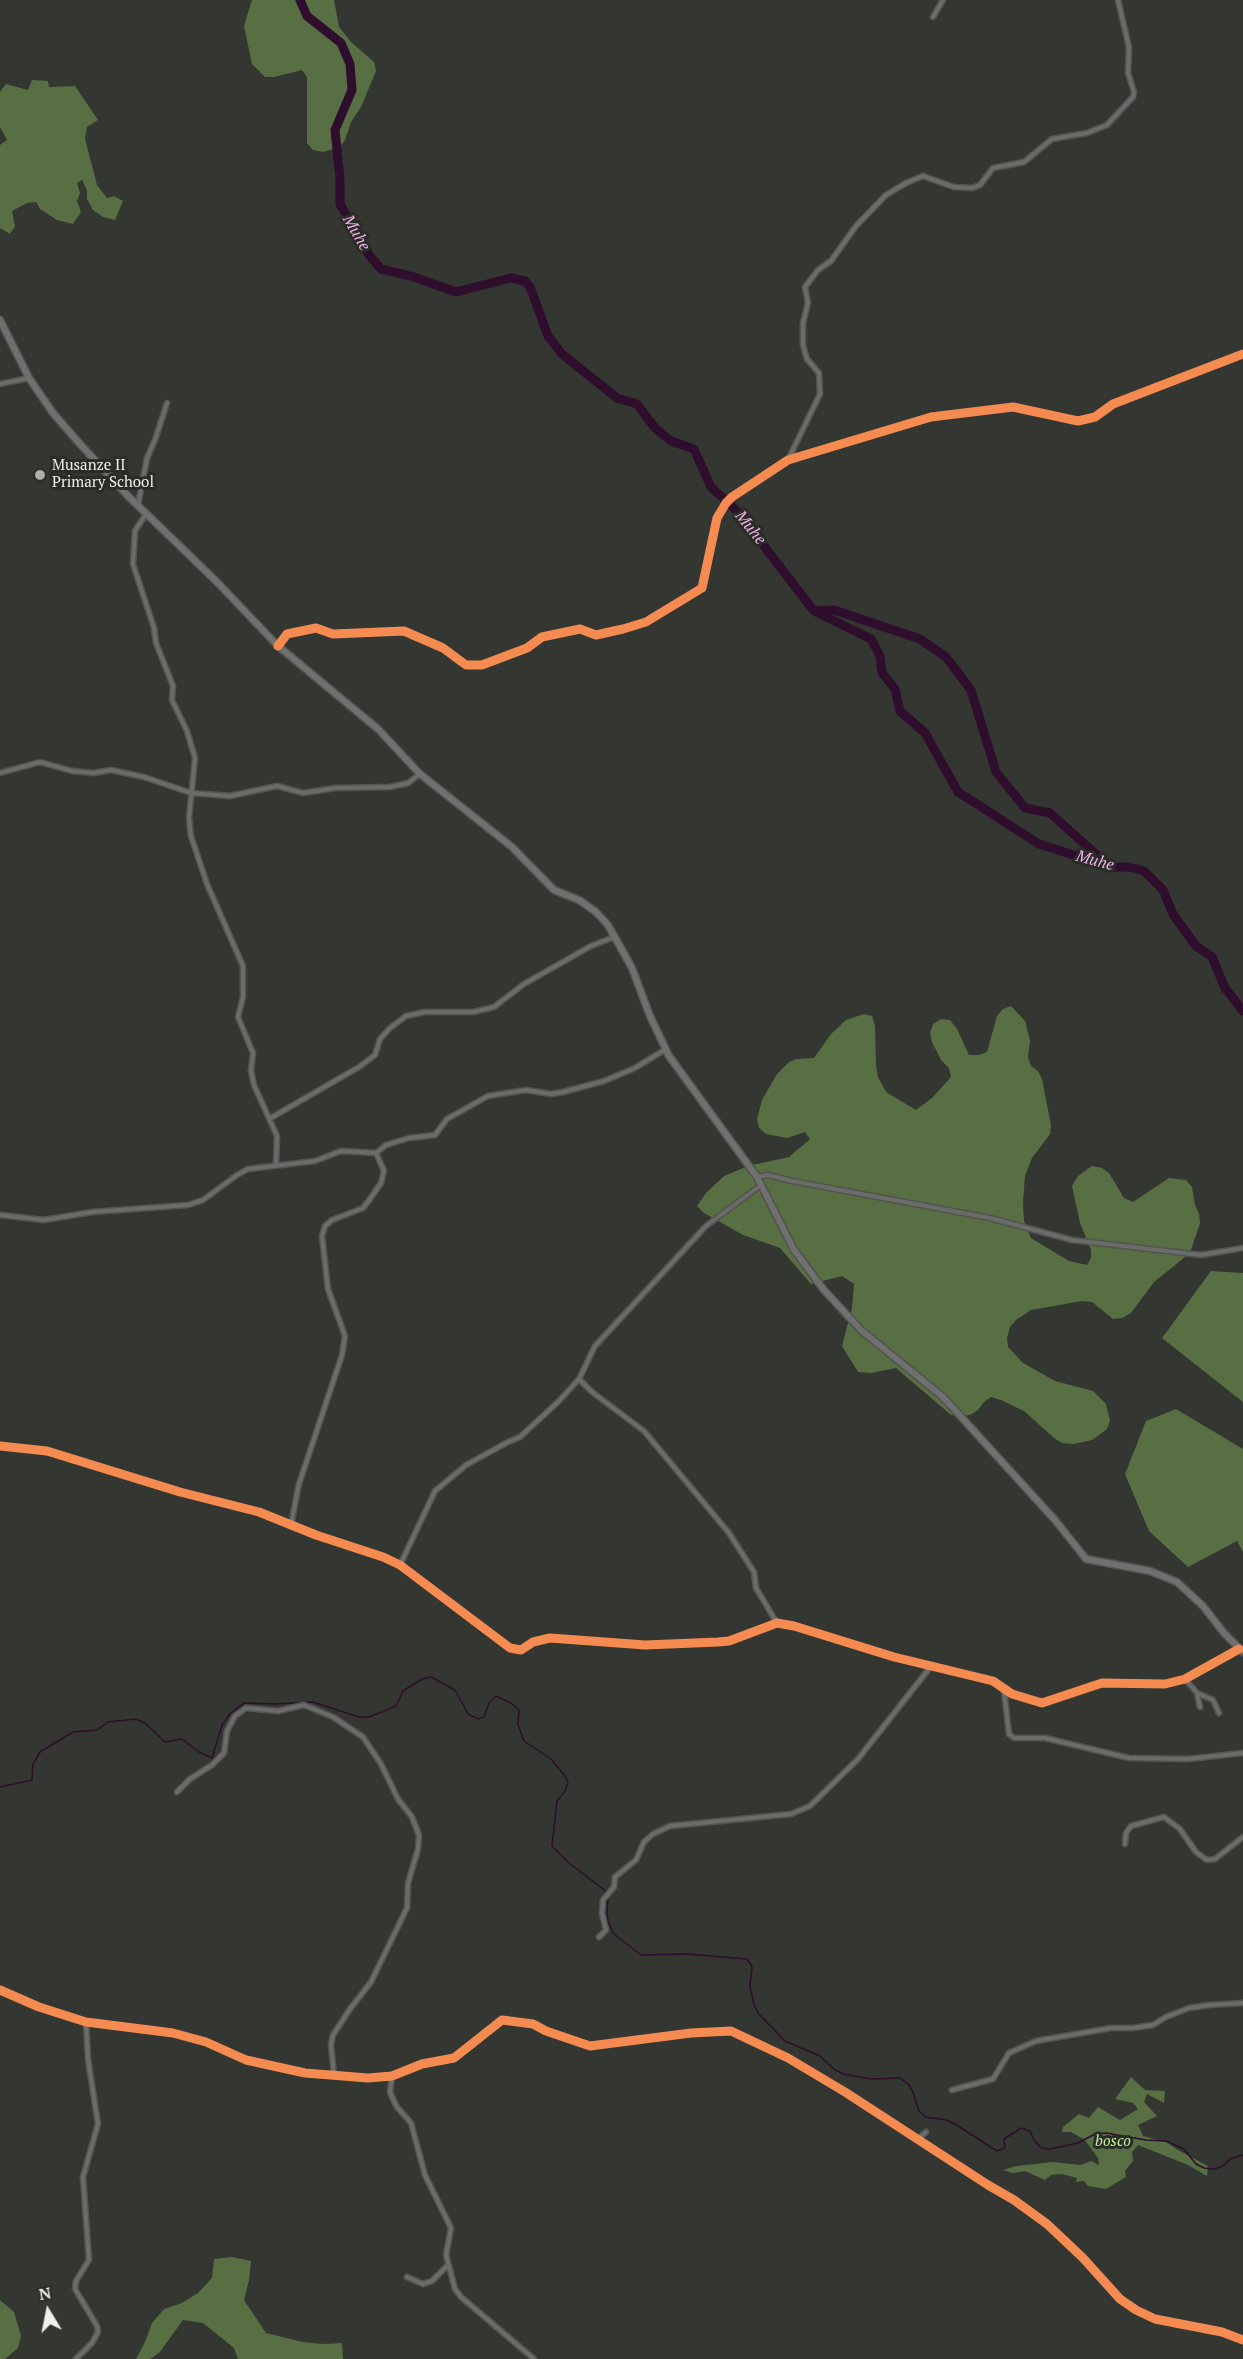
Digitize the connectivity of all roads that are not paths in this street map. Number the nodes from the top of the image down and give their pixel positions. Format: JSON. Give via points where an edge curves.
{"nodes":[{"id":1,"x":943,"y":0,"type":"edge"},
{"id":2,"x":1118,"y":0,"type":"edge"},
{"id":3,"x":933,"y":17,"type":"dead end"},
{"id":4,"x":0,"y":320,"type":"edge"},
{"id":5,"x":1243,"y":354,"type":"edge"},
{"id":6,"x":29,"y":378,"type":"junction"},
{"id":7,"x":0,"y":384,"type":"edge"},
{"id":8,"x":167,"y":403,"type":"dead end"},
{"id":9,"x":788,"y":460,"type":"junction"},
{"id":10,"x":138,"y":505,"type":"junction"},
{"id":11,"x":146,"y":514,"type":"junction"},
{"id":12,"x":278,"y":646,"type":"junction"},
{"id":13,"x":0,"y":772,"type":"edge"},
{"id":14,"x":420,"y":774,"type":"junction"},
{"id":15,"x":191,"y":793,"type":"junction"},
{"id":16,"x":615,"y":937,"type":"junction"},
{"id":17,"x":666,"y":1049,"type":"junction"},
{"id":18,"x":269,"y":1119,"type":"junction"},
{"id":19,"x":376,"y":1153,"type":"junction"},
{"id":20,"x":276,"y":1164,"type":"junction"},
{"id":21,"x":757,"y":1177,"type":"junction"},
{"id":22,"x":761,"y":1185,"type":"junction"},
{"id":23,"x":0,"y":1215,"type":"edge"},
{"id":24,"x":1243,"y":1248,"type":"edge"},
{"id":25,"x":579,"y":1378,"type":"junction"},
{"id":26,"x":0,"y":1446,"type":"edge"},
{"id":27,"x":291,"y":1525,"type":"junction"},
{"id":28,"x":400,"y":1565,"type":"junction"},
{"id":29,"x":777,"y":1623,"type":"junction"},
{"id":30,"x":1241,"y":1650,"type":"edge"},
{"id":31,"x":932,"y":1665,"type":"junction"},
{"id":32,"x":1185,"y":1679,"type":"junction"},
{"id":33,"x":1004,"y":1689,"type":"junction"},
{"id":34,"x":1197,"y":1693,"type":"junction"},
{"id":35,"x":1200,"y":1707,"type":"dead end"},
{"id":36,"x":1219,"y":1713,"type":"dead end"},
{"id":37,"x":1243,"y":1753,"type":"edge"},
{"id":38,"x":177,"y":1792,"type":"dead end"},
{"id":39,"x":1243,"y":1837,"type":"edge"},
{"id":40,"x":1125,"y":1844,"type":"dead end"},
{"id":41,"x":600,"y":1937,"type":"dead end"},
{"id":42,"x":0,"y":1990,"type":"edge"},
{"id":43,"x":1243,"y":2003,"type":"edge"},
{"id":44,"x":86,"y":2022,"type":"junction"},
{"id":45,"x":334,"y":2075,"type":"junction"},
{"id":46,"x":392,"y":2076,"type":"junction"},
{"id":47,"x":952,"y":2090,"type":"dead end"},
{"id":48,"x":926,"y":2132,"type":"dead end"},
{"id":49,"x":919,"y":2138,"type":"junction"},
{"id":50,"x":448,"y":2264,"type":"junction"},
{"id":51,"x":407,"y":2277,"type":"dead end"},
{"id":52,"x":1243,"y":2340,"type":"edge"},
{"id":53,"x":76,"y":2359,"type":"edge"},
{"id":54,"x":534,"y":2359,"type":"edge"}],
"edges":[{"from":1,"to":3,"type":"street"},
{"from":2,"to":9,"type":"street","via":[[1134,92],[1107,125],[1087,134],[1052,139],[1024,162],[993,168],[980,185],[972,188],[963,189],[923,176],[906,183],[886,195],[805,287],[808,303],[803,345],[807,359],[819,373],[820,394]]},
{"from":4,"to":6,"type":"main road"},
{"from":5,"to":9,"type":"street","via":[[1078,421],[1013,407],[931,417]]},
{"from":6,"to":7,"type":"street"},
{"from":6,"to":10,"type":"main road","via":[[80,444]]},
{"from":8,"to":10,"type":"street","via":[[147,458]]},
{"from":9,"to":12,"type":"street","via":[[726,503],[717,518],[702,588],[645,622],[596,635],[580,629],[542,637],[527,648],[482,665],[466,665],[442,648],[404,632],[333,634],[316,628],[287,634]]},
{"from":10,"to":11,"type":"main road"},
{"from":11,"to":12,"type":"main road"},
{"from":11,"to":15,"type":"street","via":[[135,531],[133,564],[172,686],[172,700],[195,758]]},
{"from":12,"to":14,"type":"main road","via":[[378,729]]},
{"from":13,"to":15,"type":"street","via":[[40,762],[72,771],[111,770]]},
{"from":14,"to":15,"type":"street","via":[[408,783],[390,787],[303,793],[277,786],[231,796]]},
{"from":14,"to":16,"type":"main road","via":[[512,846],[554,890],[596,912]]},
{"from":15,"to":18,"type":"street","via":[[189,818],[195,855],[243,966],[243,997],[238,1017],[253,1053],[254,1085]]},
{"from":16,"to":17,"type":"main road"},
{"from":16,"to":18,"type":"street","via":[[591,946],[524,984],[494,1007],[406,1016],[380,1039],[375,1055]]},
{"from":17,"to":19,"type":"street","via":[[604,1081],[551,1094],[526,1090],[488,1096],[447,1119],[435,1135],[386,1145]]},
{"from":17,"to":21,"type":"main road"},
{"from":18,"to":20,"type":"street","via":[[276,1136]]},
{"from":19,"to":20,"type":"street","via":[[341,1151],[315,1161]]},
{"from":19,"to":27,"type":"street","via":[[384,1171],[381,1183],[363,1208],[332,1220],[322,1236],[328,1289],[345,1336],[299,1484]]},
{"from":20,"to":23,"type":"street","via":[[237,1174],[203,1200],[188,1205],[44,1220]]},
{"from":21,"to":22,"type":"main road"},
{"from":21,"to":24,"type":"street","via":[[768,1175],[990,1218],[1072,1240],[1201,1255]]},
{"from":22,"to":25,"type":"street","via":[[706,1226],[595,1346]]},
{"from":22,"to":30,"type":"main road","via":[[794,1250],[824,1290],[861,1330],[943,1397],[1086,1559],[1150,1571],[1177,1582]]},
{"from":25,"to":28,"type":"street","via":[[520,1437],[466,1465],[435,1491]]},
{"from":25,"to":29,"type":"street","via":[[644,1431],[729,1533],[754,1572],[756,1588]]},
{"from":26,"to":27,"type":"street","via":[[47,1451],[259,1512]]},
{"from":27,"to":28,"type":"street"},
{"from":28,"to":29,"type":"street","via":[[510,1648],[521,1650],[533,1641],[550,1638],[645,1645],[729,1641]]},
{"from":29,"to":31,"type":"street"},
{"from":30,"to":32,"type":"street"},
{"from":31,"to":33,"type":"street","via":[[993,1682]]},
{"from":31,"to":41,"type":"street","via":[[858,1759],[810,1806],[791,1814],[670,1826],[653,1834],[644,1842],[636,1860],[615,1877],[614,1887],[603,1900],[606,1930]]},
{"from":32,"to":33,"type":"street","via":[[1165,1684],[1107,1682],[1042,1703]]},
{"from":32,"to":34,"type":"street"},
{"from":33,"to":37,"type":"street","via":[[1010,1734],[1014,1738],[1045,1738],[1129,1758],[1188,1759]]},
{"from":34,"to":35,"type":"street"},
{"from":34,"to":36,"type":"street","via":[[1213,1700]]},
{"from":38,"to":45,"type":"street","via":[[224,1753],[227,1731],[235,1716],[246,1708],[278,1711],[304,1705],[333,1717],[363,1737],[412,1817],[419,1835],[408,1883],[407,1908],[371,1982],[333,2035]]},
{"from":39,"to":40,"type":"street","via":[[1215,1859],[1207,1860],[1164,1817],[1131,1826]]},
{"from":42,"to":44,"type":"street"},
{"from":43,"to":47,"type":"street","via":[[1189,2008],[1153,2025],[1036,2041],[1010,2053],[993,2079]]},
{"from":44,"to":45,"type":"street","via":[[173,2033],[206,2042],[246,2060]]},
{"from":44,"to":53,"type":"street","via":[[98,2124],[82,2177],[89,2260],[75,2289],[98,2332]]},
{"from":45,"to":46,"type":"street"},
{"from":46,"to":49,"type":"street","via":[[422,2064],[454,2058],[502,2020],[533,2024],[590,2046],[727,2031],[788,2058]]},
{"from":46,"to":50,"type":"street","via":[[390,2092],[411,2123],[425,2175],[451,2228]]},
{"from":48,"to":49,"type":"street"},
{"from":49,"to":52,"type":"street","via":[[1047,2224],[1120,2299],[1136,2310],[1155,2319]]},
{"from":50,"to":51,"type":"street","via":[[432,2281],[423,2284]]},
{"from":50,"to":54,"type":"street","via":[[458,2292]]}]}
